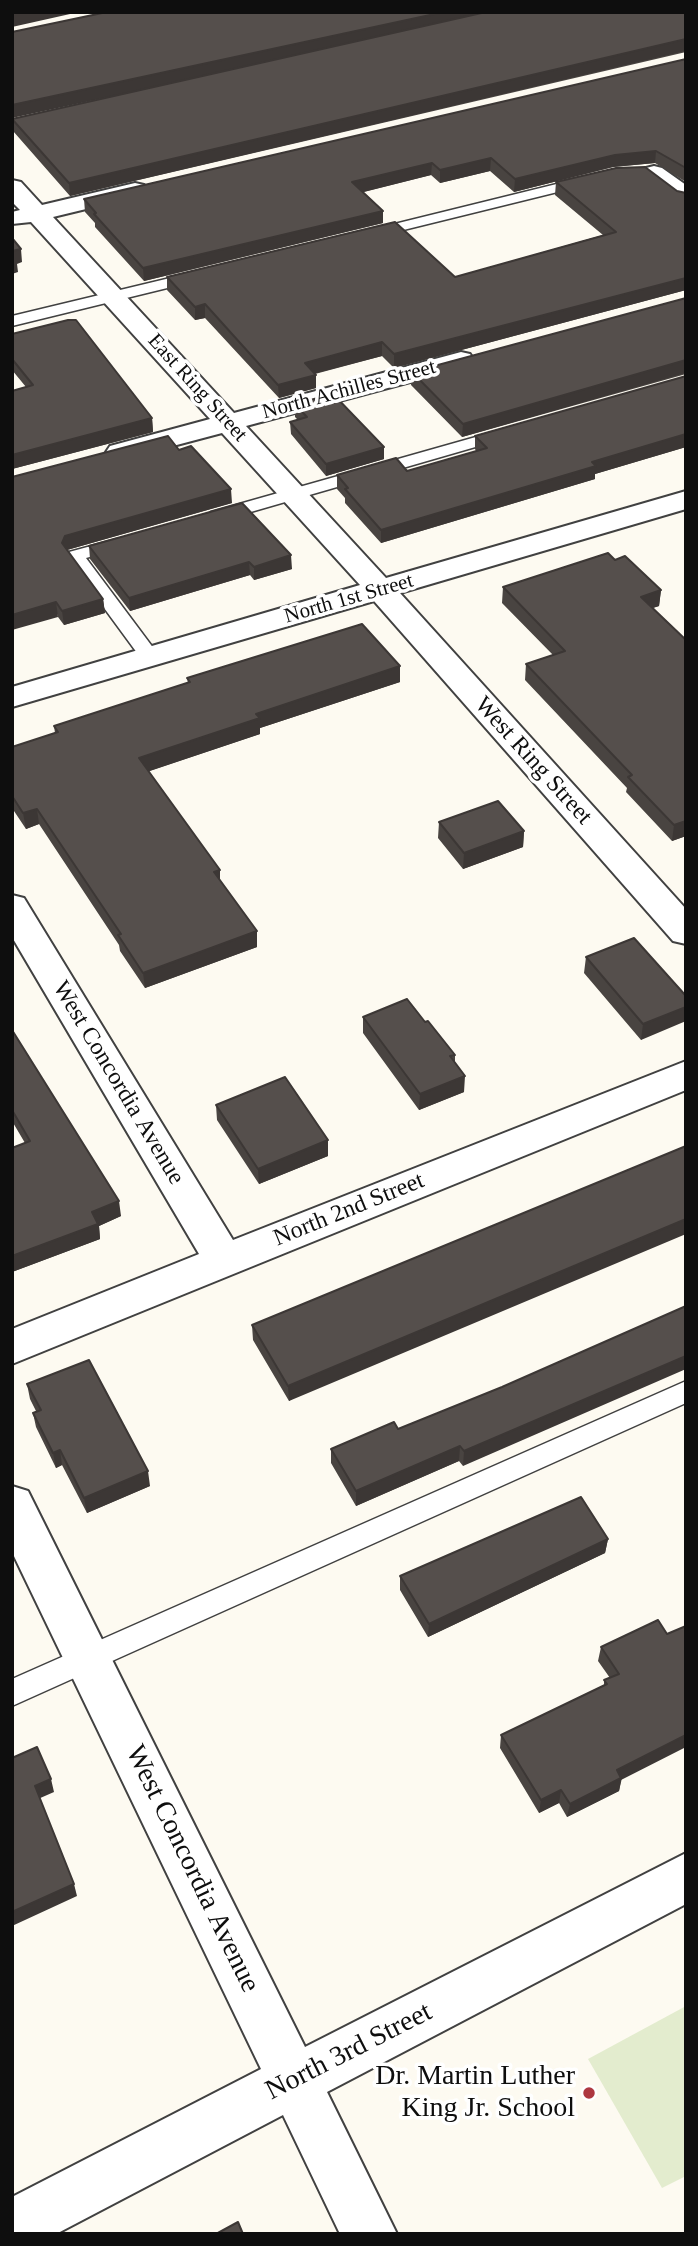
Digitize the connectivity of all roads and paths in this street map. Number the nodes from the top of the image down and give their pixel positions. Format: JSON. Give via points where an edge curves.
{"nodes":[{"id":1,"x":686,"y":165,"type":"edge"},
{"id":2,"x":601,"y":177,"type":"edge"},
{"id":3,"x":153,"y":186,"type":"edge"},
{"id":4,"x":12,"y":187,"type":"edge"},
{"id":5,"x":686,"y":197,"type":"edge"},
{"id":6,"x":24,"y":217,"type":"edge"},
{"id":7,"x":349,"y":239,"type":"edge"},
{"id":8,"x":216,"y":272,"type":"edge"},
{"id":9,"x":114,"y":297,"type":"junction"},
{"id":10,"x":12,"y":321,"type":"edge"},
{"id":11,"x":487,"y":353,"type":"edge"},
{"id":12,"x":228,"y":422,"type":"junction"},
{"id":13,"x":526,"y":427,"type":"edge"},
{"id":14,"x":89,"y":460,"type":"edge"},
{"id":15,"x":293,"y":494,"type":"junction"},
{"id":16,"x":686,"y":499,"type":"edge"},
{"id":17,"x":204,"y":520,"type":"edge"},
{"id":18,"x":139,"y":538,"type":"edge"},
{"id":19,"x":381,"y":590,"type":"junction"},
{"id":20,"x":150,"y":657,"type":"junction"},
{"id":21,"x":12,"y":696,"type":"edge"},
{"id":22,"x":12,"y":907,"type":"edge"},
{"id":23,"x":686,"y":932,"type":"edge"},
{"id":24,"x":686,"y":1075,"type":"edge"},
{"id":25,"x":224,"y":1260,"type":"junction"},
{"id":26,"x":12,"y":1347,"type":"edge"},
{"id":27,"x":686,"y":1391,"type":"edge"},
{"id":28,"x":12,"y":1505,"type":"edge"},
{"id":29,"x":88,"y":1659,"type":"junction"},
{"id":30,"x":12,"y":1693,"type":"edge"},
{"id":31,"x":686,"y":1877,"type":"edge"},
{"id":32,"x":295,"y":2079,"type":"junction"},
{"id":33,"x":12,"y":2227,"type":"edge"},
{"id":34,"x":369,"y":2234,"type":"edge"}],
"edges":[{"from":1,"to":5,"type":"street","via":[[648,173]]},
{"from":2,"to":7,"type":"lane"},
{"from":3,"to":6,"type":"street"},
{"from":4,"to":6,"type":"street","name":"East Ring Street"},
{"from":6,"to":9,"type":"street","name":"East Ring Street"},
{"from":8,"to":9,"type":"lane"},
{"from":9,"to":10,"type":"lane"},
{"from":9,"to":12,"type":"street","name":"East Ring Street"},
{"from":11,"to":12,"type":"street","name":"North Achilles Street"},
{"from":12,"to":14,"type":"street","name":"North Achilles Street"},
{"from":12,"to":15,"type":"street","name":"East Ring Street"},
{"from":13,"to":15,"type":"lane"},
{"from":15,"to":17,"type":"lane"},
{"from":15,"to":19,"type":"street","name":"East Ring Street"},
{"from":16,"to":19,"type":"street","name":"North 1st Street"},
{"from":18,"to":20,"type":"lane","via":[[75,556]]},
{"from":19,"to":20,"type":"street","name":"North 1st Street"},
{"from":19,"to":23,"type":"street","name":"West Ring Street"},
{"from":20,"to":21,"type":"street","name":"North 1st Street"},
{"from":22,"to":25,"type":"street","name":"West Concordia Avenue"},
{"from":24,"to":25,"type":"street","name":"North 2nd Street"},
{"from":25,"to":26,"type":"street","name":"North 2nd Street"},
{"from":27,"to":29,"type":"lane"},
{"from":28,"to":29,"type":"street","name":"West Concordia Avenue"},
{"from":29,"to":30,"type":"lane"},
{"from":29,"to":32,"type":"street","name":"West Concordia Avenue"},
{"from":31,"to":32,"type":"street","name":"North 3rd Street"},
{"from":32,"to":33,"type":"street","name":"North 3rd Street"},
{"from":32,"to":34,"type":"street","name":"West Concordia Avenue"}]}
